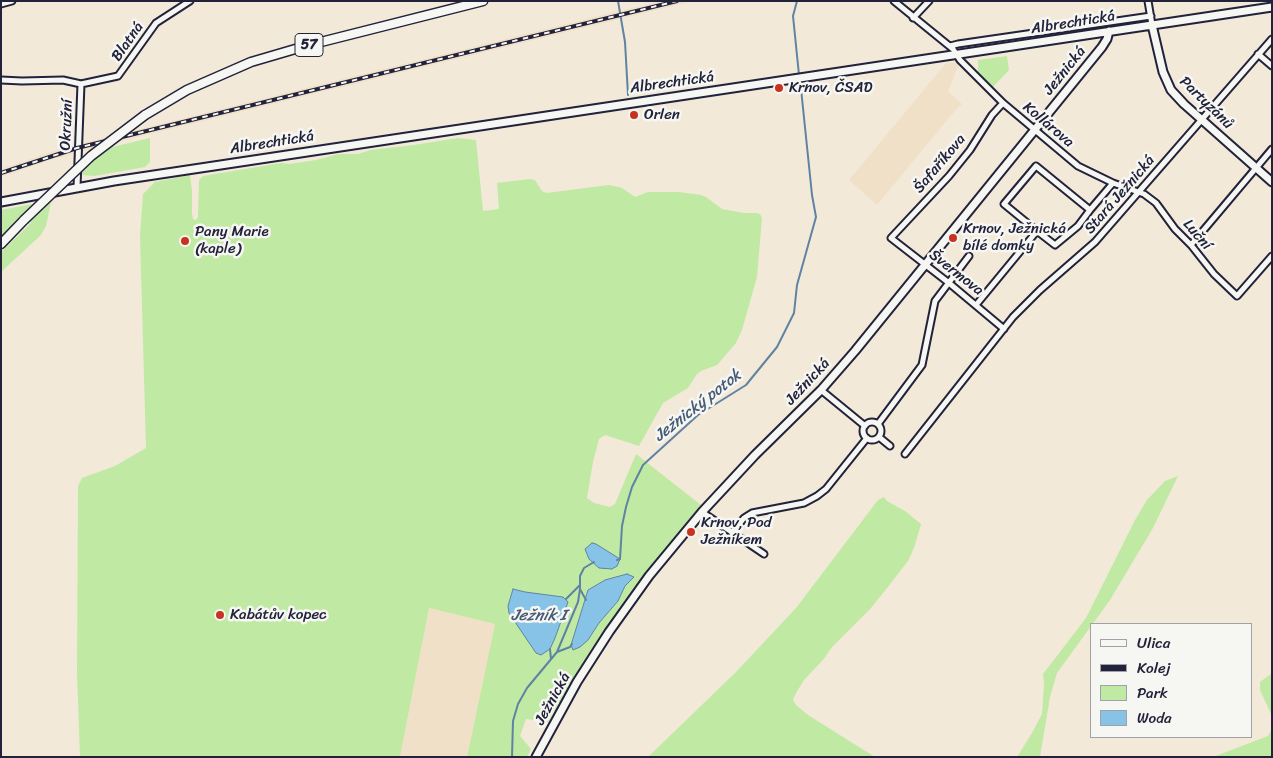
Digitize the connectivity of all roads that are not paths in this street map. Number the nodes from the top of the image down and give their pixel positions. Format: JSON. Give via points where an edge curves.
{"nodes":[{"id":1,"x":12,"y":1,"type":"edge"},
{"id":2,"x":190,"y":1,"type":"edge"},
{"id":3,"x":483,"y":1,"type":"edge"},
{"id":4,"x":894,"y":1,"type":"edge"},
{"id":5,"x":930,"y":1,"type":"edge"},
{"id":6,"x":1148,"y":1,"type":"edge"},
{"id":7,"x":1,"y":4,"type":"edge"},
{"id":8,"x":1272,"y":7,"type":"edge"},
{"id":9,"x":1151,"y":16,"type":"junction"},
{"id":10,"x":913,"y":18,"type":"junction"},
{"id":11,"x":1152,"y":25,"type":"junction"},
{"id":12,"x":1109,"y":31,"type":"junction"},
{"id":13,"x":1272,"y":39,"type":"edge"},
{"id":14,"x":950,"y":46,"type":"junction"},
{"id":15,"x":957,"y":54,"type":"junction"},
{"id":16,"x":1258,"y":54,"type":"junction"},
{"id":17,"x":1272,"y":66,"type":"edge"},
{"id":18,"x":1,"y":80,"type":"edge"},
{"id":19,"x":81,"y":84,"type":"junction"},
{"id":20,"x":1003,"y":103,"type":"junction"},
{"id":21,"x":1202,"y":120,"type":"junction"},
{"id":22,"x":1035,"y":129,"type":"junction"},
{"id":23,"x":1272,"y":148,"type":"edge"},
{"id":24,"x":1255,"y":168,"type":"junction"},
{"id":25,"x":1272,"y":182,"type":"edge"},
{"id":26,"x":1113,"y":183,"type":"junction"},
{"id":27,"x":77,"y":187,"type":"junction"},
{"id":28,"x":1138,"y":192,"type":"junction"},
{"id":29,"x":1,"y":202,"type":"edge"},
{"id":30,"x":1090,"y":210,"type":"junction"},
{"id":31,"x":1037,"y":231,"type":"junction"},
{"id":32,"x":891,"y":238,"type":"joint"},
{"id":33,"x":1,"y":244,"type":"edge"},
{"id":34,"x":1191,"y":245,"type":"junction"},
{"id":35,"x":969,"y":256,"type":"dead end"},
{"id":36,"x":1272,"y":256,"type":"edge"},
{"id":37,"x":925,"y":264,"type":"junction"},
{"id":38,"x":949,"y":283,"type":"junction"},
{"id":39,"x":976,"y":305,"type":"junction"},
{"id":40,"x":1004,"y":329,"type":"junction"},
{"id":41,"x":821,"y":390,"type":"junction"},
{"id":42,"x":878,"y":424,"type":"junction"},
{"id":43,"x":865,"y":426,"type":"junction"},
{"id":44,"x":879,"y":437,"type":"junction"},
{"id":45,"x":867,"y":438,"type":"junction"},
{"id":46,"x":890,"y":446,"type":"dead end"},
{"id":47,"x":905,"y":454,"type":"dead end"},
{"id":48,"x":702,"y":512,"type":"junction"},
{"id":49,"x":732,"y":533,"type":"junction"},
{"id":50,"x":764,"y":554,"type":"dead end"},
{"id":51,"x":536,"y":757,"type":"edge"}],
"edges":[{"from":1,"to":7,"type":"street"},
{"from":2,"to":19,"type":"street","name":"Blatná","via":[[156,23],[118,76]]},
{"from":3,"to":33,"type":"main road","number":"57","bridge":true,"via":[[251,62],[187,90],[145,115],[91,156]]},
{"from":4,"to":10,"type":"street","name":"Kollárova"},
{"from":5,"to":10,"type":"street"},
{"from":6,"to":9,"type":"street"},
{"from":8,"to":11,"type":"main road","name":"Albrechtická"},
{"from":9,"to":11,"type":"street"},
{"from":9,"to":14,"type":"street"},
{"from":10,"to":14,"type":"street","name":"Kollárova"},
{"from":11,"to":12,"type":"main road","name":"Albrechtická"},
{"from":11,"to":21,"type":"main road","name":"Partyzánů","via":[[1168,85]]},
{"from":12,"to":15,"type":"main road","name":"Albrechtická"},
{"from":12,"to":22,"type":"main road","name":"Ježnická","via":[[1102,47]]},
{"from":13,"to":16,"type":"street","name":"Stará Ježnická"},
{"from":14,"to":15,"type":"street","name":"Kollárova"},
{"from":15,"to":20,"type":"street","name":"Kollárova"},
{"from":15,"to":27,"type":"main road","name":"Albrechtická"},
{"from":16,"to":17,"type":"street"},
{"from":16,"to":21,"type":"street","name":"Stará Ježnická"},
{"from":18,"to":19,"type":"street","name":"Okružní","via":[[62,80]]},
{"from":19,"to":27,"type":"street","name":"Okružní"},
{"from":20,"to":22,"type":"street","name":"Kollárova"},
{"from":20,"to":32,"type":"street","name":"Šafaříkova","via":[[949,176]]},
{"from":21,"to":24,"type":"main road","name":"Partyzánů"},
{"from":21,"to":28,"type":"street","name":"Stará Ježnická"},
{"from":22,"to":26,"type":"street","name":"Kollárova","via":[[1078,166]]},
{"from":22,"to":37,"type":"main road","name":"Ježnická"},
{"from":23,"to":24,"type":"street"},
{"from":24,"to":25,"type":"main road","name":"Partyzánů"},
{"from":24,"to":34,"type":"street"},
{"from":26,"to":28,"type":"street","name":"Kollárova"},
{"from":26,"to":30,"type":"street"},
{"from":27,"to":29,"type":"main road","name":"Albrechtická"},
{"from":28,"to":34,"type":"street","name":"Luční","via":[[1158,206]]},
{"from":28,"to":40,"type":"street","name":"Stará Ježnická","via":[[1091,246],[1040,290]]},
{"from":30,"to":31,"type":"street","via":[[1078,226],[1055,245]]},
{"from":30,"to":31,"type":"street","via":[[1036,166],[1004,204]]},
{"from":31,"to":39,"type":"street"},
{"from":32,"to":37,"type":"street","name":"Švermova"},
{"from":34,"to":36,"type":"street","name":"Luční","via":[[1237,296]]},
{"from":35,"to":38,"type":"street"},
{"from":37,"to":38,"type":"street","name":"Švermova"},
{"from":37,"to":41,"type":"main road","name":"Ježnická"},
{"from":38,"to":39,"type":"street","name":"Švermova"},
{"from":38,"to":42,"type":"street","via":[[935,301],[922,365]]},
{"from":39,"to":40,"type":"street","name":"Švermova"},
{"from":40,"to":47,"type":"street","name":"Stará Ježnická"},
{"from":41,"to":43,"type":"street"},
{"from":41,"to":48,"type":"main road","name":"Ježnická"},
{"from":42,"to":43,"type":"street","via":[[874,422]]},
{"from":42,"to":44,"type":"street","via":[[881,428]]},
{"from":43,"to":45,"type":"street","via":[[863,430]]},
{"from":44,"to":45,"type":"street"},
{"from":44,"to":46,"type":"street"},
{"from":45,"to":49,"type":"street","via":[[817,496],[804,503],[752,513]]},
{"from":48,"to":49,"type":"street"},
{"from":48,"to":51,"type":"main road","name":"Ježnická","via":[[649,576],[609,632]]},
{"from":49,"to":50,"type":"street"}]}
